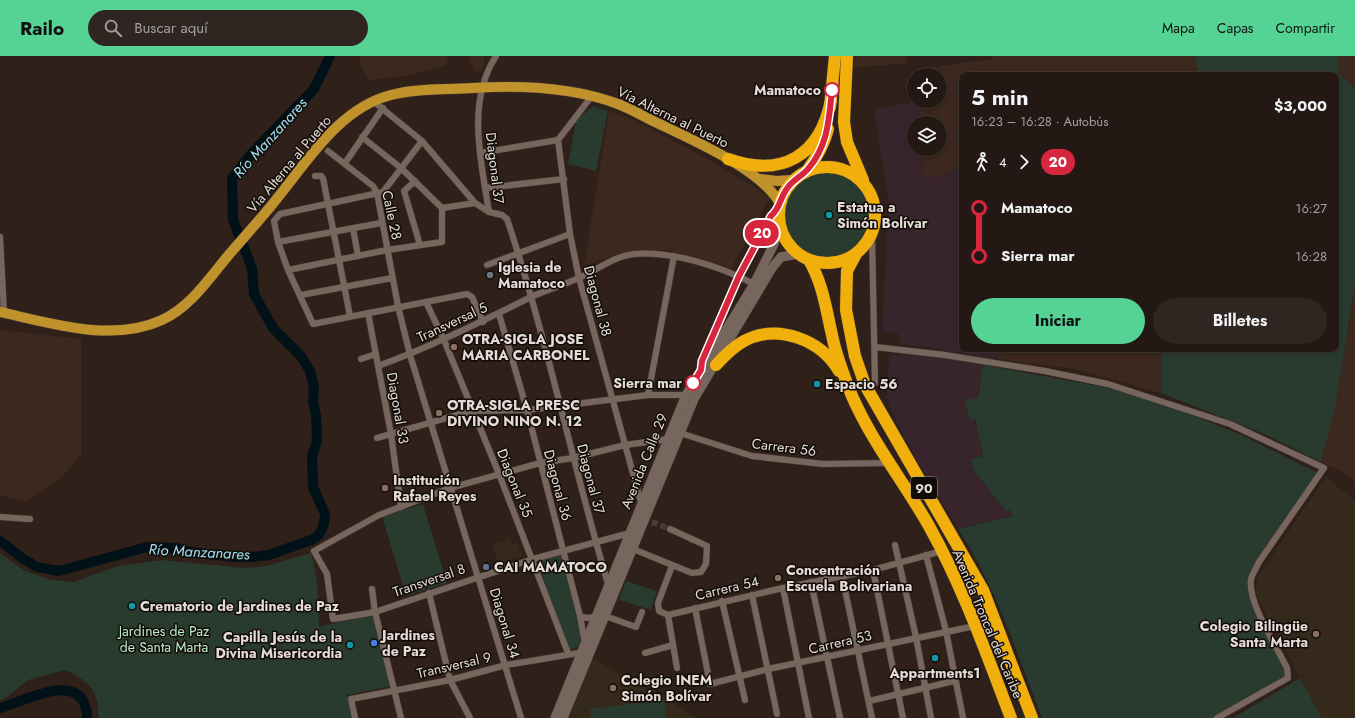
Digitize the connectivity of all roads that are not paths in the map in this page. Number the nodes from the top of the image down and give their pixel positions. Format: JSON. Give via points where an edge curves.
{"nodes":[{"id":1,"x":496,"y":56,"type":"edge"},
{"id":2,"x":835,"y":56,"type":"edge"},
{"id":3,"x":847,"y":56,"type":"edge"},
{"id":4,"x":481,"y":88,"type":"junction"},
{"id":5,"x":591,"y":97,"type":"junction"},
{"id":6,"x":831,"y":100,"type":"junction"},
{"id":7,"x":373,"y":101,"type":"junction"},
{"id":8,"x":383,"y":108,"type":"junction"},
{"id":9,"x":362,"y":137,"type":"junction"},
{"id":10,"x":558,"y":140,"type":"junction"},
{"id":11,"x":422,"y":141,"type":"junction"},
{"id":12,"x":328,"y":151,"type":"dead end"},
{"id":13,"x":480,"y":153,"type":"junction"},
{"id":14,"x":728,"y":159,"type":"junction"},
{"id":15,"x":345,"y":163,"type":"junction"},
{"id":16,"x":401,"y":168,"type":"junction"},
{"id":17,"x":807,"y":171,"type":"junction"},
{"id":18,"x":316,"y":176,"type":"dead end"},
{"id":19,"x":564,"y":179,"type":"junction"},
{"id":20,"x":758,"y":179,"type":"junction"},
{"id":21,"x":793,"y":180,"type":"junction"},
{"id":22,"x":415,"y":181,"type":"junction"},
{"id":23,"x":865,"y":185,"type":"junction"},
{"id":24,"x":485,"y":188,"type":"junction"},
{"id":25,"x":377,"y":193,"type":"junction"},
{"id":26,"x":475,"y":203,"type":"junction"},
{"id":27,"x":329,"y":204,"type":"junction"},
{"id":28,"x":779,"y":206,"type":"junction"},
{"id":29,"x":442,"y":208,"type":"junction"},
{"id":30,"x":488,"y":212,"type":"junction"},
{"id":31,"x":381,"y":223,"type":"junction"},
{"id":32,"x":780,"y":224,"type":"junction"},
{"id":33,"x":353,"y":228,"type":"junction"},
{"id":34,"x":334,"y":232,"type":"junction"},
{"id":35,"x":570,"y":234,"type":"junction"},
{"id":36,"x":872,"y":234,"type":"junction"},
{"id":37,"x":0,"y":237,"type":"edge"},
{"id":38,"x":278,"y":242,"type":"junction"},
{"id":39,"x":420,"y":245,"type":"junction"},
{"id":40,"x":387,"y":250,"type":"junction"},
{"id":41,"x":518,"y":252,"type":"junction"},
{"id":42,"x":798,"y":254,"type":"junction"},
{"id":43,"x":856,"y":254,"type":"junction"},
{"id":44,"x":358,"y":256,"type":"junction"},
{"id":45,"x":674,"y":256,"type":"junction"},
{"id":46,"x":339,"y":260,"type":"junction"},
{"id":47,"x":809,"y":260,"type":"junction"},
{"id":48,"x":486,"y":265,"type":"dead end"},
{"id":49,"x":288,"y":270,"type":"junction"},
{"id":50,"x":739,"y":276,"type":"junction"},
{"id":51,"x":392,"y":278,"type":"junction"},
{"id":52,"x":579,"y":278,"type":"junction"},
{"id":53,"x":754,"y":284,"type":"junction"},
{"id":54,"x":344,"y":287,"type":"junction"},
{"id":55,"x":301,"y":296,"type":"junction"},
{"id":56,"x":531,"y":297,"type":"junction"},
{"id":57,"x":426,"y":302,"type":"junction"},
{"id":58,"x":398,"y":306,"type":"junction"},
{"id":59,"x":2,"y":312,"type":"edge"},
{"id":60,"x":368,"y":313,"type":"junction"},
{"id":61,"x":499,"y":314,"type":"junction"},
{"id":62,"x":350,"y":316,"type":"junction"},
{"id":63,"x":483,"y":322,"type":"junction"},
{"id":64,"x":444,"y":340,"type":"junction"},
{"id":65,"x":875,"y":347,"type":"junction"},
{"id":66,"x":376,"y":354,"type":"junction"},
{"id":67,"x":410,"y":355,"type":"junction"},
{"id":68,"x":361,"y":359,"type":"dead end"},
{"id":69,"x":716,"y":365,"type":"junction"},
{"id":70,"x":378,"y":366,"type":"junction"},
{"id":71,"x":701,"y":370,"type":"junction"},
{"id":72,"x":875,"y":382,"type":"dead end"},
{"id":73,"x":648,"y":395,"type":"junction"},
{"id":74,"x":686,"y":395,"type":"junction"},
{"id":75,"x":852,"y":395,"type":"junction"},
{"id":76,"x":612,"y":399,"type":"junction"},
{"id":77,"x":559,"y":406,"type":"junction"},
{"id":78,"x":527,"y":410,"type":"junction"},
{"id":79,"x":472,"y":411,"type":"junction"},
{"id":80,"x":429,"y":422,"type":"junction"},
{"id":81,"x":680,"y":433,"type":"junction"},
{"id":82,"x":391,"y":434,"type":"junction"},
{"id":83,"x":377,"y":438,"type":"dead end"},
{"id":84,"x":668,"y":439,"type":"junction"},
{"id":85,"x":625,"y":446,"type":"junction"},
{"id":86,"x":573,"y":458,"type":"junction"},
{"id":87,"x":540,"y":463,"type":"junction"},
{"id":88,"x":889,"y":463,"type":"junction"},
{"id":89,"x":499,"y":474,"type":"junction"},
{"id":90,"x":450,"y":488,"type":"junction"},
{"id":91,"x":641,"y":505,"type":"junction"},
{"id":92,"x":400,"y":507,"type":"junction"},
{"id":93,"x":0,"y":517,"type":"edge"},
{"id":94,"x":30,"y":519,"type":"dead end"},
{"id":95,"x":649,"y":520,"type":"junction"},
{"id":96,"x":670,"y":530,"type":"tunnel mouth"},
{"id":97,"x":630,"y":533,"type":"junction"},
{"id":98,"x":596,"y":541,"type":"junction"},
{"id":99,"x":895,"y":545,"type":"dead end"},
{"id":100,"x":563,"y":550,"type":"junction"},
{"id":101,"x":633,"y":550,"type":"junction"},
{"id":102,"x":942,"y":551,"type":"junction"},
{"id":103,"x":926,"y":555,"type":"junction"},
{"id":104,"x":533,"y":559,"type":"junction"},
{"id":105,"x":900,"y":563,"type":"junction"},
{"id":106,"x":672,"y":566,"type":"junction"},
{"id":107,"x":872,"y":570,"type":"junction"},
{"id":108,"x":478,"y":576,"type":"junction"},
{"id":109,"x":842,"y":576,"type":"junction"},
{"id":110,"x":811,"y":582,"type":"junction"},
{"id":111,"x":608,"y":584,"type":"junction"},
{"id":112,"x":783,"y":588,"type":"junction"},
{"id":113,"x":372,"y":590,"type":"dead end"},
{"id":114,"x":429,"y":593,"type":"junction"},
{"id":115,"x":752,"y":594,"type":"junction"},
{"id":116,"x":722,"y":601,"type":"junction"},
{"id":117,"x":695,"y":608,"type":"junction"},
{"id":118,"x":375,"y":612,"type":"junction"},
{"id":119,"x":642,"y":612,"type":"dead end"},
{"id":120,"x":668,"y":615,"type":"junction"},
{"id":121,"x":580,"y":616,"type":"junction"},
{"id":122,"x":605,"y":616,"type":"junction"},
{"id":123,"x":595,"y":617,"type":"junction"},
{"id":124,"x":975,"y":626,"type":"junction"},
{"id":125,"x":946,"y":631,"type":"junction"},
{"id":126,"x":916,"y":638,"type":"junction"},
{"id":127,"x":888,"y":644,"type":"junction"},
{"id":128,"x":673,"y":645,"type":"junction"},
{"id":129,"x":587,"y":649,"type":"junction"},
{"id":130,"x":857,"y":650,"type":"junction"},
{"id":131,"x":568,"y":653,"type":"junction"},
{"id":132,"x":645,"y":653,"type":"dead end"},
{"id":133,"x":828,"y":658,"type":"junction"},
{"id":134,"x":798,"y":664,"type":"junction"},
{"id":135,"x":506,"y":665,"type":"junction"},
{"id":136,"x":677,"y":668,"type":"dead end"},
{"id":137,"x":768,"y":669,"type":"junction"},
{"id":138,"x":740,"y":677,"type":"junction"},
{"id":139,"x":450,"y":680,"type":"junction"},
{"id":140,"x":954,"y":681,"type":"junction"},
{"id":141,"x":925,"y":687,"type":"junction"},
{"id":142,"x":394,"y":690,"type":"junction"},
{"id":143,"x":898,"y":694,"type":"junction"},
{"id":144,"x":745,"y":700,"type":"dead end"},
{"id":145,"x":869,"y":701,"type":"junction"},
{"id":146,"x":777,"y":714,"type":"dead end"},
{"id":147,"x":355,"y":718,"type":"edge"},
{"id":148,"x":401,"y":718,"type":"edge"},
{"id":149,"x":470,"y":718,"type":"edge"},
{"id":150,"x":521,"y":718,"type":"edge"},
{"id":151,"x":555,"y":718,"type":"edge"},
{"id":152,"x":563,"y":718,"type":"edge"},
{"id":153,"x":809,"y":718,"type":"edge"},
{"id":154,"x":840,"y":718,"type":"edge"},
{"id":155,"x":872,"y":718,"type":"edge"},
{"id":156,"x":903,"y":718,"type":"edge"},
{"id":157,"x":931,"y":718,"type":"edge"},
{"id":158,"x":963,"y":718,"type":"edge"},
{"id":159,"x":1011,"y":718,"type":"edge"},
{"id":160,"x":1032,"y":718,"type":"edge"},
{"id":161,"x":1217,"y":718,"type":"edge"}],
"edges":[{"from":1,"to":4,"type":"street"},
{"from":2,"to":6,"type":"highway","number":"90"},
{"from":3,"to":23,"type":"highway","number":"90","via":[[844,122],[847,142]]},
{"from":4,"to":5,"type":"main road","name":"Vía Alterna al Puerto","via":[[563,90]]},
{"from":4,"to":7,"type":"main road","name":"Vía Alterna al Puerto","via":[[406,93]]},
{"from":4,"to":13,"type":"street","name":"Diagonal 37","via":[[478,126]]},
{"from":5,"to":10,"type":"street"},
{"from":5,"to":14,"type":"main road","name":"Vía Alterna al Puerto","via":[[618,104]]},
{"from":6,"to":14,"type":"highway","via":[[818,138],[804,152],[786,162],[767,167],[747,165]]},
{"from":6,"to":17,"type":"highway","number":"90","via":[[830,121],[825,141]]},
{"from":7,"to":8,"type":"street"},
{"from":7,"to":59,"type":"main road","name":"Vía Alterna al Puerto","via":[[356,110],[321,144],[257,224],[189,302],[162,320],[133,329],[108,331]]},
{"from":8,"to":9,"type":"street"},
{"from":8,"to":11,"type":"street"},
{"from":9,"to":15,"type":"street"},
{"from":9,"to":16,"type":"street"},
{"from":10,"to":13,"type":"street"},
{"from":10,"to":19,"type":"street","name":"Diagonal 38"},
{"from":11,"to":16,"type":"street"},
{"from":11,"to":26,"type":"street"},
{"from":12,"to":15,"type":"street","name":"Calle 28"},
{"from":13,"to":24,"type":"street","name":"Diagonal 37"},
{"from":14,"to":20,"type":"main road","name":"Vía Alterna al Puerto"},
{"from":15,"to":25,"type":"street","name":"Calle 28","via":[[373,186]]},
{"from":16,"to":22,"type":"street"},
{"from":16,"to":25,"type":"street","via":[[386,190]]},
{"from":17,"to":21,"type":"highway","number":"90"},
{"from":17,"to":23,"type":"highway","number":"90","via":[[822,166],[838,167],[853,174]]},
{"from":18,"to":27,"type":"street","via":[[322,176]]},
{"from":19,"to":24,"type":"street"},
{"from":19,"to":35,"type":"street","name":"Diagonal 38"},
{"from":20,"to":21,"type":"main road","name":"Vía Alterna al Puerto"},
{"from":20,"to":28,"type":"main road","name":"Vía Alterna al Puerto","via":[[770,189]]},
{"from":21,"to":28,"type":"highway","number":"90"},
{"from":22,"to":29,"type":"street"},
{"from":22,"to":39,"type":"street","via":[[405,188],[404,194]]},
{"from":23,"to":36,"type":"highway","number":"90","via":[[871,194],[876,214]]},
{"from":24,"to":30,"type":"street","name":"Diagonal 37"},
{"from":25,"to":27,"type":"street"},
{"from":25,"to":31,"type":"street","name":"Calle 28"},
{"from":26,"to":29,"type":"street"},
{"from":26,"to":30,"type":"street"},
{"from":27,"to":34,"type":"street"},
{"from":27,"to":38,"type":"street","via":[[280,214],[274,221]]},
{"from":28,"to":32,"type":"highway","number":"90"},
{"from":28,"to":50,"type":"street"},
{"from":29,"to":39,"type":"street","via":[[442,242]]},
{"from":30,"to":41,"type":"street","name":"Diagonal 37","via":[[502,215],[507,219]]},
{"from":31,"to":33,"type":"street"},
{"from":31,"to":40,"type":"street","name":"Calle 28"},
{"from":32,"to":42,"type":"highway","number":"90","via":[[783,236]]},
{"from":32,"to":53,"type":"main road","name":"Avenida Calle 29","via":[[774,244]]},
{"from":33,"to":34,"type":"street"},
{"from":33,"to":44,"type":"street"},
{"from":34,"to":38,"type":"street"},
{"from":34,"to":46,"type":"street"},
{"from":35,"to":41,"type":"street"},
{"from":35,"to":52,"type":"street","name":"Diagonal 38"},
{"from":36,"to":43,"type":"highway","number":"90","via":[[865,246]]},
{"from":36,"to":65,"type":"street"},
{"from":37,"to":59,"type":"street"},
{"from":38,"to":49,"type":"street"},
{"from":39,"to":40,"type":"street"},
{"from":40,"to":44,"type":"street"},
{"from":40,"to":51,"type":"street","name":"Calle 28"},
{"from":41,"to":48,"type":"street"},
{"from":41,"to":56,"type":"street","name":"Diagonal 37"},
{"from":42,"to":47,"type":"highway","number":"90"},
{"from":42,"to":69,"type":"main road","name":"Avenida Calle 29","via":[[781,258],[772,268]]},
{"from":43,"to":47,"type":"highway","number":"90","via":[[838,263]]},
{"from":43,"to":160,"type":"highway","name":"Avenida Troncal del Caribe","number":"90","via":[[847,271],[846,310],[854,356],[865,385],[983,590]]},
{"from":44,"to":46,"type":"street"},
{"from":45,"to":50,"type":"street","name":"Transversal 5"},
{"from":45,"to":52,"type":"street","name":"Transversal 5","via":[[655,253],[633,254],[617,258]]},
{"from":45,"to":73,"type":"street"},
{"from":46,"to":49,"type":"street"},
{"from":46,"to":54,"type":"street"},
{"from":47,"to":75,"type":"highway","name":"Avenida Troncal del Caribe","number":"90","via":[[817,273],[834,342]]},
{"from":49,"to":55,"type":"street"},
{"from":50,"to":53,"type":"street","name":"Transversal 5"},
{"from":50,"to":71,"type":"street","via":[[702,361]]},
{"from":51,"to":54,"type":"street"},
{"from":51,"to":58,"type":"street","name":"Calle 28"},
{"from":52,"to":56,"type":"street","name":"Transversal 5"},
{"from":52,"to":76,"type":"street","name":"Diagonal 38"},
{"from":53,"to":71,"type":"main road","name":"Avenida Calle 29"},
{"from":54,"to":55,"type":"street"},
{"from":54,"to":62,"type":"street"},
{"from":55,"to":62,"type":"street","via":[[311,322],[315,324]]},
{"from":56,"to":61,"type":"street","name":"Transversal 5"},
{"from":56,"to":77,"type":"street","name":"Diagonal 37"},
{"from":57,"to":58,"type":"street"},
{"from":57,"to":63,"type":"street","via":[[467,294],[472,297]]},
{"from":57,"to":64,"type":"street","name":"Diagonal 35"},
{"from":58,"to":60,"type":"street"},
{"from":58,"to":67,"type":"street","name":"Diagonal 34"},
{"from":60,"to":62,"type":"street"},
{"from":60,"to":66,"type":"street","name":"Diagonal 33"},
{"from":61,"to":63,"type":"street","name":"Transversal 5"},
{"from":61,"to":78,"type":"street","name":"Diagonal 36"},
{"from":63,"to":64,"type":"street","name":"Transversal 5"},
{"from":64,"to":67,"type":"street","name":"Transversal 5"},
{"from":64,"to":79,"type":"street","name":"Diagonal 35"},
{"from":65,"to":72,"type":"street"},
{"from":65,"to":161,"type":"street","via":[[945,355],[1108,384],[1230,424],[1324,468],[1259,562],[1251,579],[1251,592],[1256,610],[1287,668],[1288,678]]},
{"from":66,"to":68,"type":"street"},
{"from":66,"to":70,"type":"street","name":"Diagonal 33"},
{"from":67,"to":70,"type":"street","name":"Transversal 5"},
{"from":67,"to":80,"type":"street","name":"Diagonal 34"},
{"from":69,"to":75,"type":"highway","via":[[729,350],[746,340],[764,335],[784,334],[803,339],[820,348],[834,362]]},
{"from":69,"to":81,"type":"main road","name":"Avenida Calle 29","via":[[694,399]]},
{"from":70,"to":82,"type":"street","name":"Diagonal 33"},
{"from":71,"to":74,"type":"main road","name":"Avenida Calle 29"},
{"from":73,"to":74,"type":"street"},
{"from":73,"to":76,"type":"street"},
{"from":74,"to":84,"type":"main road","name":"Avenida Calle 29"},
{"from":75,"to":88,"type":"highway","name":"Avenida Troncal del Caribe","number":"90","via":[[865,424]]},
{"from":76,"to":77,"type":"street"},
{"from":76,"to":85,"type":"street","name":"Diagonal 38"},
{"from":77,"to":78,"type":"street"},
{"from":77,"to":86,"type":"street","name":"Diagonal 37"},
{"from":78,"to":79,"type":"street"},
{"from":78,"to":87,"type":"street","name":"Diagonal 36"},
{"from":79,"to":80,"type":"street"},
{"from":79,"to":89,"type":"street","name":"Diagonal 35"},
{"from":80,"to":82,"type":"street"},
{"from":80,"to":90,"type":"street","name":"Diagonal 34"},
{"from":81,"to":88,"type":"street","name":"Carrera 56","via":[[752,456],[824,464]]},
{"from":81,"to":95,"type":"main road","name":"Avenida Calle 29"},
{"from":82,"to":83,"type":"street"},
{"from":82,"to":92,"type":"street","name":"Diagonal 33"},
{"from":84,"to":85,"type":"street"},
{"from":84,"to":91,"type":"main road","name":"Avenida Calle 29"},
{"from":85,"to":86,"type":"street"},
{"from":85,"to":91,"type":"street","name":"Diagonal 38"},
{"from":86,"to":87,"type":"street"},
{"from":86,"to":98,"type":"street","name":"Diagonal 37"},
{"from":87,"to":89,"type":"street"},
{"from":87,"to":100,"type":"street","name":"Diagonal 36"},
{"from":88,"to":102,"type":"highway","name":"Avenida Troncal del Caribe","number":"90"},
{"from":89,"to":90,"type":"street"},
{"from":89,"to":104,"type":"street","name":"Diagonal 35"},
{"from":90,"to":92,"type":"street"},
{"from":90,"to":108,"type":"street","name":"Diagonal 34"},
{"from":91,"to":95,"type":"street","name":"Diagonal 38"},
{"from":91,"to":97,"type":"main road","name":"Avenida Calle 29"},
{"from":92,"to":118,"type":"street","name":"Transversal 8","via":[[379,514],[314,551],[327,574],[333,619]]},
{"from":93,"to":94,"type":"street"},
{"from":95,"to":101,"type":"main road","name":"Avenida Calle 29"},
{"from":96,"to":106,"type":"street","via":[[707,546],[708,549],[706,564],[701,572],[692,573]]},
{"from":97,"to":98,"type":"street","name":"Transversal 8"},
{"from":97,"to":111,"type":"main road","name":"Avenida Calle 29"},
{"from":98,"to":100,"type":"street","name":"Transversal 8"},
{"from":98,"to":111,"type":"street","name":"Diagonal 37"},
{"from":99,"to":105,"type":"street"},
{"from":100,"to":104,"type":"street","name":"Transversal 8"},
{"from":100,"to":121,"type":"street","name":"Diagonal 36"},
{"from":101,"to":106,"type":"street"},
{"from":101,"to":122,"type":"main road","name":"Avenida Calle 29"},
{"from":102,"to":103,"type":"street","name":"Carrera 54"},
{"from":102,"to":124,"type":"highway","name":"Avenida Troncal del Caribe","number":"90"},
{"from":103,"to":105,"type":"street","name":"Carrera 54"},
{"from":103,"to":125,"type":"street"},
{"from":104,"to":108,"type":"street","name":"Transversal 8"},
{"from":104,"to":131,"type":"street","name":"Diagonal 35"},
{"from":105,"to":107,"type":"street","name":"Carrera 54"},
{"from":105,"to":126,"type":"street"},
{"from":106,"to":120,"type":"street","via":[[658,603],[659,610]]},
{"from":107,"to":109,"type":"street","name":"Carrera 54"},
{"from":107,"to":127,"type":"street"},
{"from":108,"to":114,"type":"street","name":"Transversal 8"},
{"from":108,"to":135,"type":"street","name":"Diagonal 34"},
{"from":109,"to":110,"type":"street","name":"Carrera 54"},
{"from":109,"to":130,"type":"street"},
{"from":110,"to":112,"type":"street","name":"Carrera 54"},
{"from":110,"to":133,"type":"street"},
{"from":111,"to":123,"type":"main road","name":"Avenida Calle 29"},
{"from":112,"to":115,"type":"street","name":"Carrera 54"},
{"from":112,"to":134,"type":"street"},
{"from":113,"to":118,"type":"street","name":"Transversal 8"},
{"from":114,"to":118,"type":"street","name":"Transversal 8"},
{"from":114,"to":139,"type":"street"},
{"from":115,"to":116,"type":"street","name":"Carrera 54"},
{"from":115,"to":137,"type":"street"},
{"from":116,"to":117,"type":"street","name":"Carrera 54"},
{"from":116,"to":138,"type":"street"},
{"from":117,"to":120,"type":"street","name":"Carrera 54"},
{"from":117,"to":138,"type":"street","name":"Carrera 53","via":[[710,684]]},
{"from":118,"to":142,"type":"street"},
{"from":119,"to":122,"type":"street","via":[[636,627]]},
{"from":120,"to":128,"type":"street"},
{"from":121,"to":123,"type":"street"},
{"from":121,"to":129,"type":"street","name":"Diagonal 36"},
{"from":122,"to":129,"type":"main road","name":"Avenida Calle 29"},
{"from":123,"to":129,"type":"main road","name":"Avenida Calle 29"},
{"from":124,"to":125,"type":"street","name":"Carrera 53"},
{"from":124,"to":159,"type":"highway","name":"Avenida Troncal del Caribe","number":"90"},
{"from":125,"to":126,"type":"street","name":"Carrera 53"},
{"from":125,"to":140,"type":"street"},
{"from":126,"to":127,"type":"street","name":"Carrera 53"},
{"from":126,"to":141,"type":"street"},
{"from":127,"to":130,"type":"street","name":"Carrera 53"},
{"from":127,"to":143,"type":"street"},
{"from":128,"to":132,"type":"street"},
{"from":128,"to":136,"type":"street"},
{"from":129,"to":131,"type":"street","name":"Transversal 9"},
{"from":129,"to":151,"type":"main road","name":"Avenida Calle 29"},
{"from":129,"to":152,"type":"main road","name":"Avenida Calle 29"},
{"from":130,"to":133,"type":"street","name":"Carrera 53"},
{"from":130,"to":145,"type":"street"},
{"from":131,"to":135,"type":"street","name":"Transversal 9"},
{"from":133,"to":134,"type":"street","name":"Carrera 53"},
{"from":133,"to":154,"type":"street"},
{"from":134,"to":137,"type":"street","name":"Carrera 53"},
{"from":134,"to":153,"type":"street"},
{"from":135,"to":139,"type":"street","name":"Transversal 9"},
{"from":135,"to":150,"type":"street","name":"Diagonal 34"},
{"from":137,"to":138,"type":"street","name":"Carrera 53"},
{"from":137,"to":146,"type":"street"},
{"from":138,"to":144,"type":"street"},
{"from":139,"to":142,"type":"street","name":"Transversal 9"},
{"from":139,"to":149,"type":"street"},
{"from":140,"to":141,"type":"street"},
{"from":140,"to":158,"type":"street"},
{"from":141,"to":143,"type":"street"},
{"from":141,"to":157,"type":"street"},
{"from":142,"to":147,"type":"street","name":"Transversal 9","via":[[351,699]]},
{"from":142,"to":148,"type":"street"},
{"from":143,"to":145,"type":"street"},
{"from":143,"to":156,"type":"street"},
{"from":145,"to":155,"type":"street"}]}
